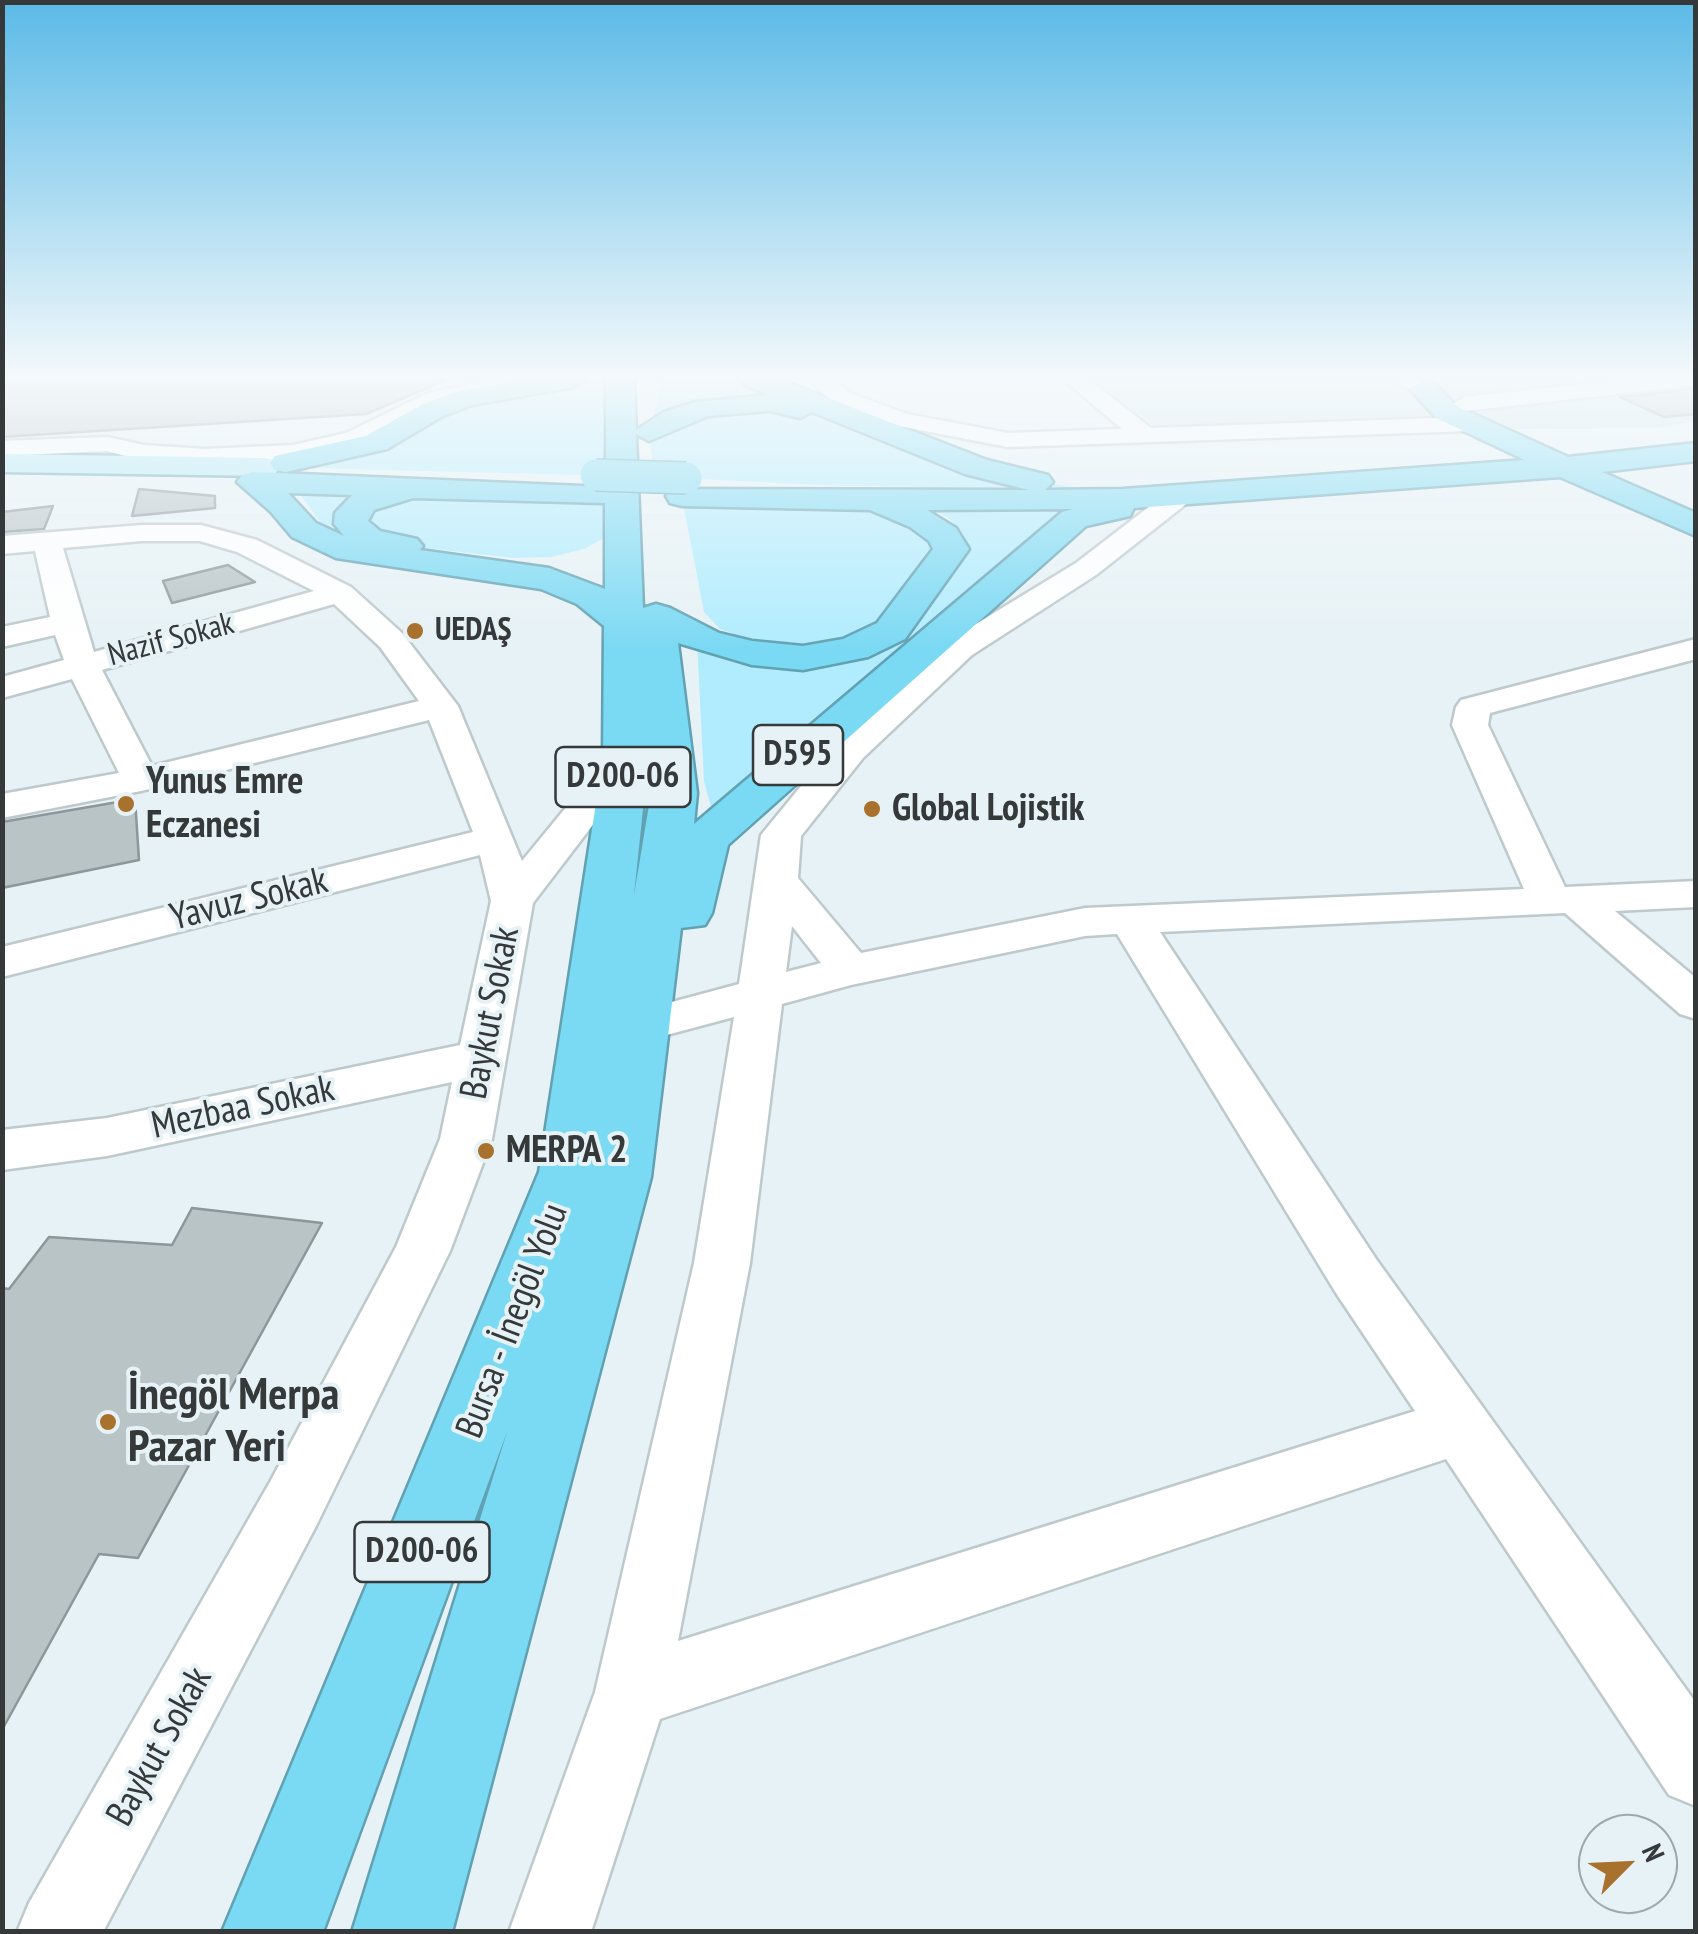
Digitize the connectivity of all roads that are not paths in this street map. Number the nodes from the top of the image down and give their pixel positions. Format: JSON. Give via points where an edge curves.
{"nodes":[{"id":1,"x":17,"y":469,"type":"edge"},
{"id":2,"x":231,"y":469,"type":"edge"},
{"id":3,"x":277,"y":469,"type":"edge"},
{"id":4,"x":418,"y":469,"type":"edge"},
{"id":5,"x":418,"y":469,"type":"edge"},
{"id":6,"x":426,"y":469,"type":"edge"},
{"id":7,"x":428,"y":469,"type":"edge"},
{"id":8,"x":428,"y":469,"type":"edge"},
{"id":9,"x":606,"y":469,"type":"edge"},
{"id":10,"x":616,"y":469,"type":"edge"},
{"id":11,"x":876,"y":469,"type":"edge"},
{"id":12,"x":986,"y":469,"type":"edge"},
{"id":13,"x":1322,"y":469,"type":"edge"},
{"id":14,"x":1445,"y":469,"type":"edge"},
{"id":15,"x":1593,"y":469,"type":"edge"},
{"id":16,"x":1653,"y":469,"type":"edge"},
{"id":17,"x":259,"y":474,"type":"junction"},
{"id":18,"x":1390,"y":478,"type":"junction"},
{"id":19,"x":869,"y":480,"type":"junction"},
{"id":20,"x":1080,"y":488,"type":"junction"},
{"id":21,"x":1182,"y":495,"type":"junction"},
{"id":22,"x":606,"y":497,"type":"junction"},
{"id":23,"x":1641,"y":497,"type":"junction"},
{"id":24,"x":1696,"y":526,"type":"edge"},
{"id":25,"x":25,"y":543,"type":"edge"},
{"id":26,"x":340,"y":594,"type":"junction"},
{"id":27,"x":640,"y":620,"type":"junction"},
{"id":28,"x":66,"y":623,"type":"junction"},
{"id":29,"x":2,"y":637,"type":"edge"},
{"id":30,"x":1696,"y":649,"type":"edge"},
{"id":31,"x":82,"y":665,"type":"junction"},
{"id":32,"x":2,"y":688,"type":"edge"},
{"id":33,"x":441,"y":706,"type":"junction"},
{"id":34,"x":626,"y":758,"type":"junction"},
{"id":35,"x":141,"y":780,"type":"junction"},
{"id":36,"x":2,"y":806,"type":"edge"},
{"id":37,"x":496,"y":839,"type":"junction"},
{"id":38,"x":777,"y":880,"type":"junction"},
{"id":39,"x":1696,"y":894,"type":"edge"},
{"id":40,"x":512,"y":900,"type":"junction"},
{"id":41,"x":1564,"y":901,"type":"junction"},
{"id":42,"x":1131,"y":920,"type":"junction"},
{"id":43,"x":2,"y":962,"type":"edge"},
{"id":44,"x":851,"y":970,"type":"junction"},
{"id":45,"x":761,"y":992,"type":"junction"},
{"id":46,"x":1696,"y":1004,"type":"edge"},
{"id":47,"x":659,"y":1021,"type":"junction"},
{"id":48,"x":482,"y":1058,"type":"junction"},
{"id":49,"x":2,"y":1150,"type":"edge"},
{"id":50,"x":619,"y":1178,"type":"junction"},
{"id":51,"x":1460,"y":1426,"type":"junction"},
{"id":52,"x":632,"y":1692,"type":"junction"},
{"id":53,"x":1696,"y":1768,"type":"edge"},
{"id":54,"x":58,"y":1932,"type":"edge"},
{"id":55,"x":272,"y":1932,"type":"edge"},
{"id":56,"x":402,"y":1932,"type":"edge"},
{"id":57,"x":550,"y":1932,"type":"edge"}],
"edges":[{"from":1,"to":17,"type":"main road"},
{"from":2,"to":17,"type":"main road"},
{"from":3,"to":17,"type":"highway"},
{"from":4,"to":17,"type":"highway"},
{"from":5,"to":17,"type":"highway"},
{"from":6,"to":22,"type":"highway","via":[[362,503],[351,524],[381,543],[513,558],[576,551],[608,536]]},
{"from":7,"to":22,"type":"highway"},
{"from":8,"to":22,"type":"highway"},
{"from":9,"to":22,"type":"highway","name":"Bursa - İnegöl Yolu","number":"D200-06"},
{"from":10,"to":27,"type":"highway","name":"Bursa - İnegöl Yolu","number":"D200-06"},
{"from":11,"to":19,"type":"highway"},
{"from":12,"to":20,"type":"highway"},
{"from":13,"to":20,"type":"highway","number":"D595"},
{"from":14,"to":18,"type":"highway","number":"D595"},
{"from":15,"to":23,"type":"highway"},
{"from":16,"to":23,"type":"highway","via":[[1632,482]]},
{"from":17,"to":27,"type":"highway","via":[[304,530],[348,551],[549,579]]},
{"from":18,"to":21,"type":"highway","number":"D595"},
{"from":18,"to":23,"type":"highway","via":[[1530,478]]},
{"from":19,"to":20,"type":"highway","number":"D595"},
{"from":19,"to":21,"type":"highway","via":[[1072,501]]},
{"from":19,"to":22,"type":"highway"},
{"from":19,"to":27,"type":"highway","via":[[944,535],[952,549],[891,631],[854,649],[803,658],[752,653]]},
{"from":21,"to":38,"type":"street","via":[[1086,569],[960,648],[850,750],[781,835]]},
{"from":21,"to":47,"type":"highway","number":"D595","via":[[1074,519],[705,840]]},
{"from":22,"to":27,"type":"highway","name":"Bursa - İnegöl Yolu","number":"D200-06"},
{"from":23,"to":24,"type":"highway"},
{"from":25,"to":26,"type":"street","name":"Baykut Sokak","via":[[142,532],[201,534],[247,546]]},
{"from":25,"to":28,"type":"street"},
{"from":26,"to":31,"type":"street","name":"Nazif Sokak"},
{"from":26,"to":33,"type":"street","name":"Baykut Sokak","via":[[390,640]]},
{"from":27,"to":34,"type":"highway","name":"Bursa - İnegöl Yolu","number":"D200-06"},
{"from":27,"to":50,"type":"highway","name":"Bursa - İnegöl Yolu","number":"D200-06","via":[[674,793]]},
{"from":28,"to":29,"type":"street"},
{"from":28,"to":31,"type":"street"},
{"from":30,"to":41,"type":"street","via":[[1473,707],[1470,725]]},
{"from":31,"to":32,"type":"street","name":"Nazif Sokak"},
{"from":31,"to":35,"type":"street"},
{"from":33,"to":35,"type":"street"},
{"from":33,"to":37,"type":"street","name":"Baykut Sokak"},
{"from":34,"to":40,"type":"street"},
{"from":34,"to":55,"type":"highway","name":"Bursa - İnegöl Yolu","number":"D200-06","via":[[572,1172]]},
{"from":35,"to":36,"type":"street"},
{"from":37,"to":40,"type":"street","name":"Baykut Sokak"},
{"from":37,"to":43,"type":"street","name":"Yavuz Sokak"},
{"from":38,"to":44,"type":"street"},
{"from":38,"to":45,"type":"street"},
{"from":39,"to":41,"type":"street"},
{"from":40,"to":48,"type":"street","name":"Baykut Sokak"},
{"from":41,"to":42,"type":"street"},
{"from":41,"to":46,"type":"street"},
{"from":42,"to":44,"type":"street","via":[[1085,922]]},
{"from":42,"to":51,"type":"street","via":[[1356,1276]]},
{"from":44,"to":45,"type":"street"},
{"from":45,"to":47,"type":"street"},
{"from":45,"to":52,"type":"street","via":[[722,1263]]},
{"from":47,"to":50,"type":"highway","number":"D595"},
{"from":48,"to":49,"type":"street","name":"Mezbaa Sokak","via":[[106,1136]]},
{"from":48,"to":54,"type":"street","name":"Baykut Sokak","via":[[466,1139],[422,1251],[293,1504]]},
{"from":50,"to":56,"type":"highway","name":"Bursa - İnegöl Yolu","number":"D200-06"},
{"from":51,"to":52,"type":"street"},
{"from":51,"to":53,"type":"street"},
{"from":52,"to":57,"type":"street"}]}
